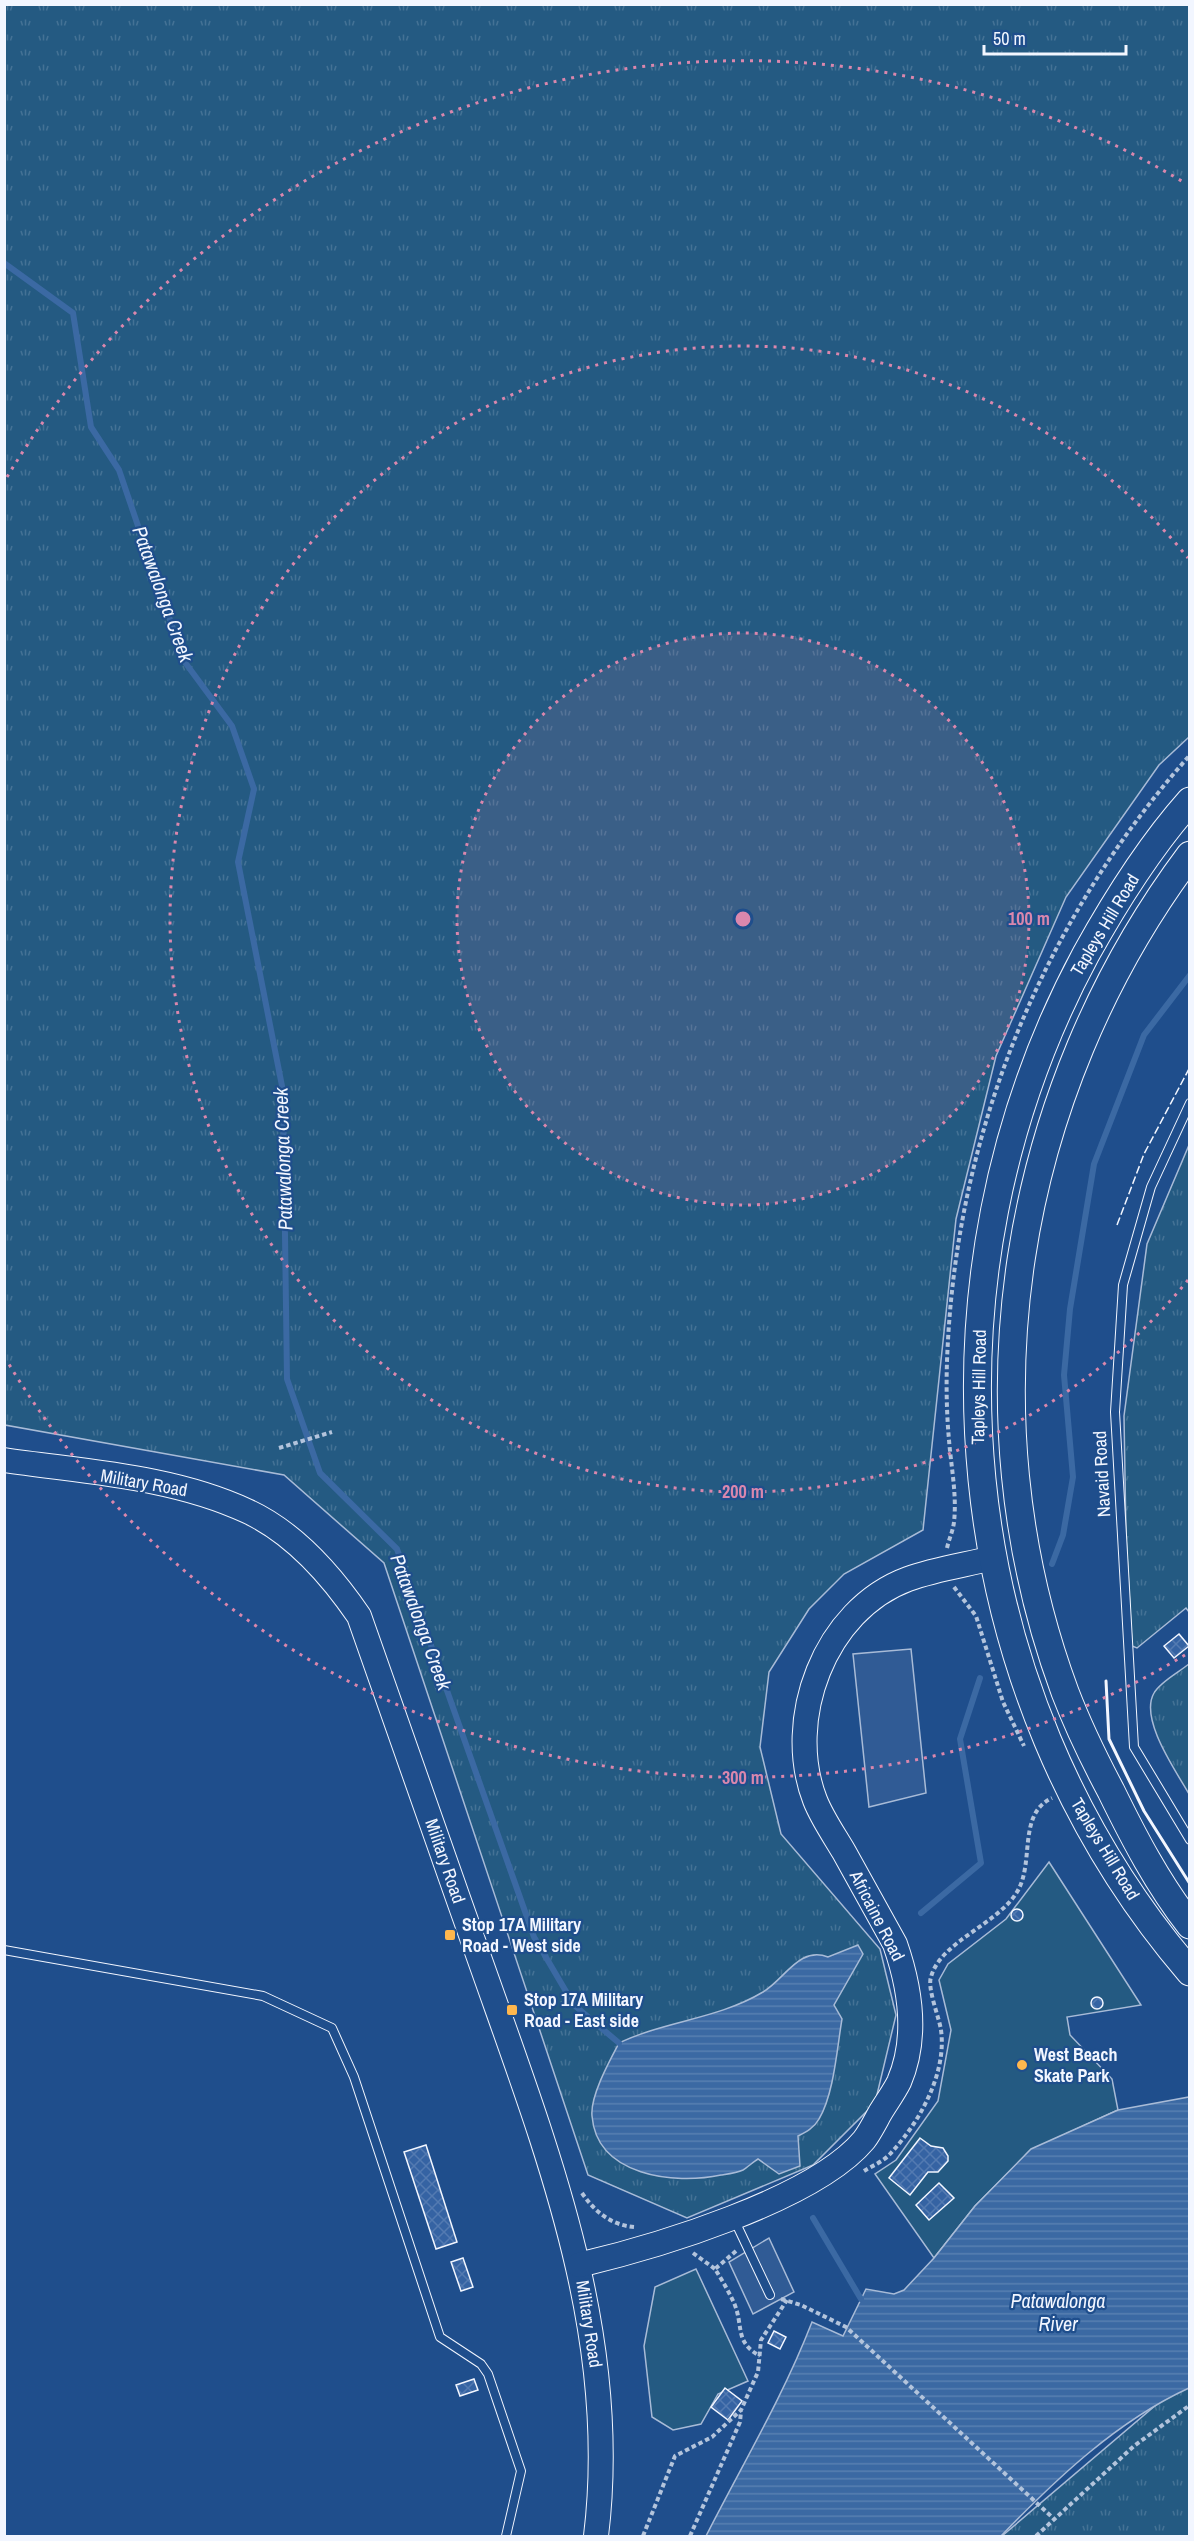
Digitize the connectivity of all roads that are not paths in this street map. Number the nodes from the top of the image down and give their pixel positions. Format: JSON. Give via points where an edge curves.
{"nodes":[{"id":1,"x":1190,"y":801,"type":"edge"},
{"id":2,"x":1190,"y":855,"type":"edge"},
{"id":3,"x":1190,"y":1103,"type":"edge"},
{"id":4,"x":1010,"y":1412,"type":"junction"},
{"id":5,"x":4,"y":1460,"type":"edge"},
{"id":6,"x":993,"y":1558,"type":"junction"},
{"id":7,"x":1190,"y":1840,"type":"edge"},
{"id":8,"x":1190,"y":1925,"type":"edge"},
{"id":9,"x":4,"y":1950,"type":"edge"},
{"id":10,"x":1190,"y":1972,"type":"edge"},
{"id":11,"x":733,"y":2216,"type":"junction"},
{"id":12,"x":579,"y":2265,"type":"junction"},
{"id":13,"x":770,"y":2295,"type":"road end"},
{"id":14,"x":506,"y":2536,"type":"edge"},
{"id":15,"x":596,"y":2536,"type":"edge"}],
"edges":[{"from":1,"to":6,"type":"main road","name":"Tapleys Hill Road","via":[[1119,896],[1070,985],[1022,1102],[998,1190],[981,1295],[976,1378],[977,1447]]},
{"from":2,"to":4,"type":"main road","name":"Tapleys Hill Road","via":[[1119,961],[1067,1077],[1027,1220],[1014,1307]]},
{"from":3,"to":7,"type":"lane","name":"Navaid Road","via":[[1151,1187],[1123,1285],[1115,1412],[1134,1748]]},
{"from":4,"to":6,"type":"main road","via":[[1000,1456],[1007,1552]]},
{"from":4,"to":8,"type":"main road","name":"Tapleys Hill Road","via":[[1027,1554],[1065,1692],[1086,1743],[1141,1851]]},
{"from":5,"to":12,"type":"street","name":"Military Road","via":[[185,1488],[247,1511],[297,1543],[342,1591],[359,1617],[546,2147]]},
{"from":6,"to":10,"type":"main road","name":"Tapleys Hill Road","via":[[1017,1657],[1059,1769],[1115,1871],[1162,1940]]},
{"from":6,"to":11,"type":"street","name":"Africaine Road","via":[[907,1579],[871,1602],[845,1626],[812,1687],[805,1724],[809,1781],[820,1811],[895,1944],[907,1984],[907,2050],[899,2081],[864,2140],[813,2179]]},
{"from":9,"to":14,"type":"lane","via":[[263,1996],[332,2028],[354,2077],[440,2337],[481,2364],[492,2385],[521,2471]]},
{"from":11,"to":12,"type":"street","name":"Africaine Road","via":[[667,2241]]},
{"from":11,"to":13,"type":"lane"},
{"from":12,"to":15,"type":"street","name":"Military Road","via":[[598,2381],[602,2485]]}]}
